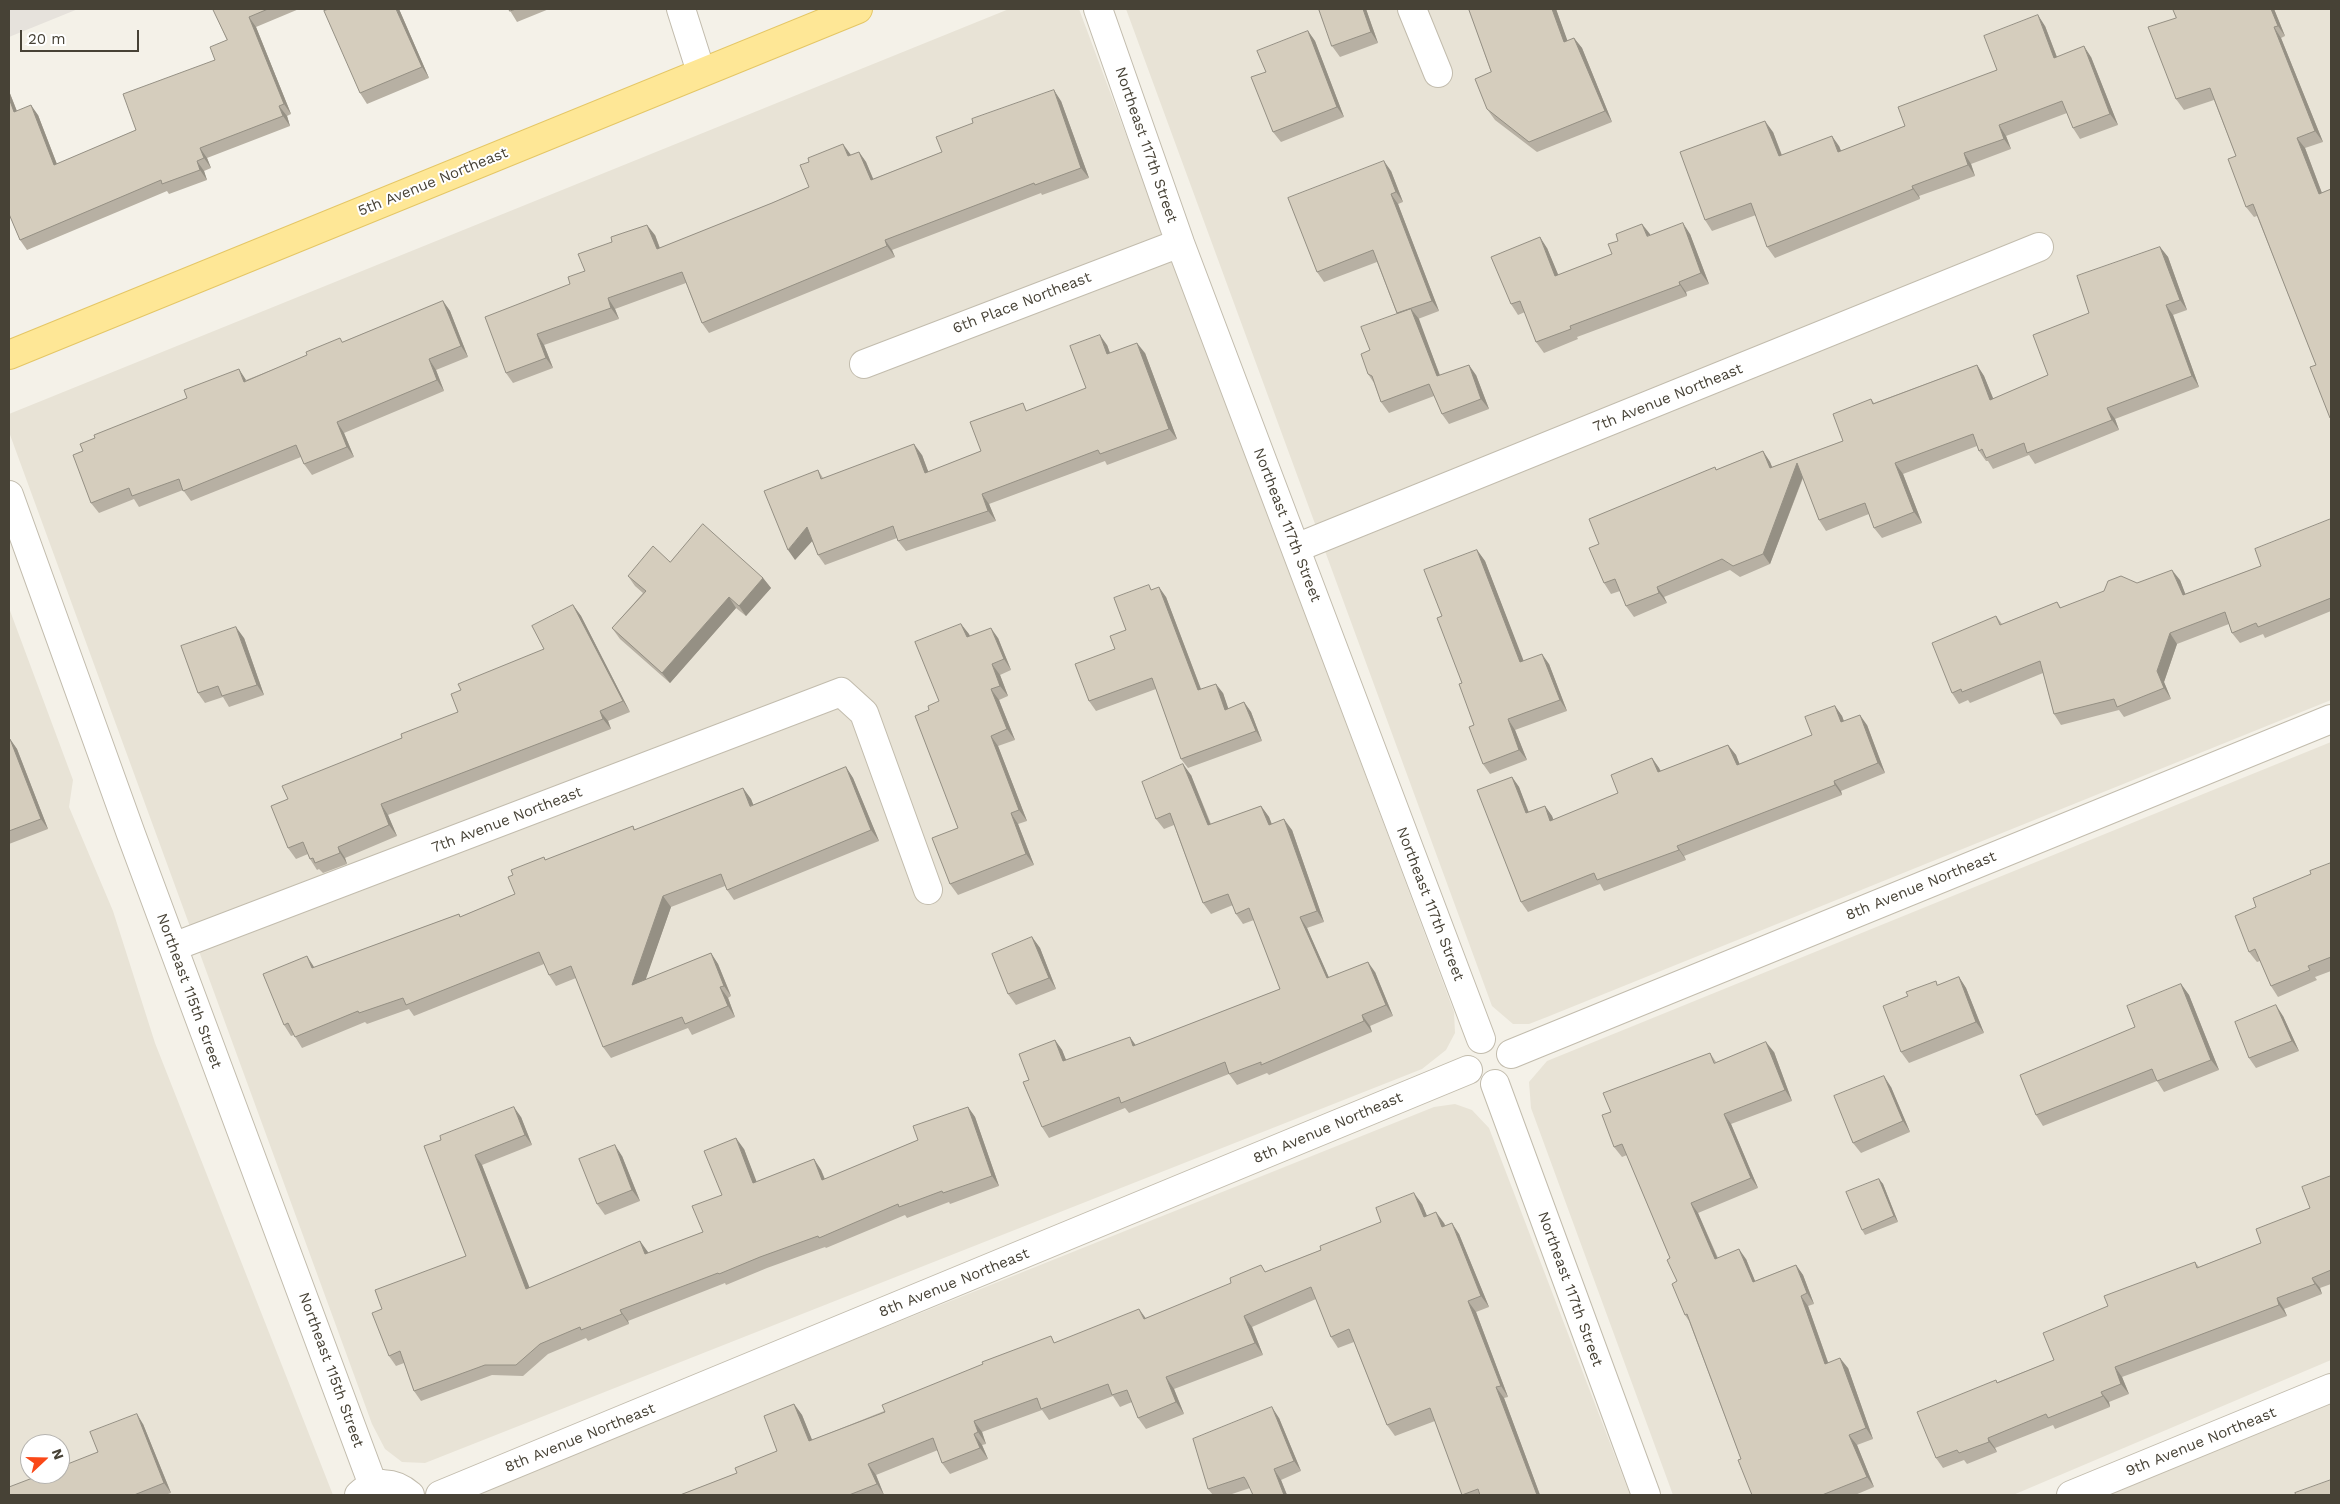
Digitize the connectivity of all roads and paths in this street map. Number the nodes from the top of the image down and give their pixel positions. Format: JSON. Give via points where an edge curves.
{"nodes":[{"id":1,"x":681,"y":9,"type":"edge"},
{"id":2,"x":858,"y":9,"type":"edge"},
{"id":3,"x":1098,"y":9,"type":"edge"},
{"id":4,"x":1412,"y":9,"type":"edge"},
{"id":5,"x":702,"y":72,"type":"junction"},
{"id":6,"x":1438,"y":73,"type":"dead end"},
{"id":7,"x":1180,"y":243,"type":"junction"},
{"id":8,"x":2039,"y":248,"type":"dead end"},
{"id":9,"x":9,"y":355,"type":"edge"},
{"id":10,"x":864,"y":364,"type":"dead end"},
{"id":11,"x":9,"y":495,"type":"edge"},
{"id":12,"x":1296,"y":548,"type":"junction"},
{"id":13,"x":2331,"y":719,"type":"edge"},
{"id":14,"x":928,"y":890,"type":"dead end"},
{"id":15,"x":173,"y":947,"type":"junction"},
{"id":16,"x":1481,"y":1039,"type":"junction"},
{"id":17,"x":1511,"y":1054,"type":"junction"},
{"id":18,"x":1468,"y":1070,"type":"junction"},
{"id":19,"x":1495,"y":1084,"type":"junction"},
{"id":20,"x":2331,"y":1388,"type":"edge"},
{"id":21,"x":366,"y":1490,"type":"edge"},
{"id":22,"x":410,"y":1495,"type":"edge"},
{"id":23,"x":440,"y":1495,"type":"edge"},
{"id":24,"x":1646,"y":1495,"type":"edge"},
{"id":25,"x":2071,"y":1495,"type":"edge"}],
"edges":[{"from":1,"to":5,"type":"street"},
{"from":2,"to":5,"type":"main road","name":"5th Avenue Northeast"},
{"from":3,"to":7,"type":"street","name":"Northeast 117th Street"},
{"from":4,"to":6,"type":"street"},
{"from":5,"to":9,"type":"main road","name":"5th Avenue Northeast"},
{"from":7,"to":10,"type":"street","name":"6th Place Northeast"},
{"from":7,"to":12,"type":"street","name":"Northeast 117th Street"},
{"from":8,"to":12,"type":"street","name":"7th Avenue Northeast"},
{"from":11,"to":15,"type":"street","name":"Northeast 115th Street"},
{"from":12,"to":16,"type":"street","name":"Northeast 117th Street"},
{"from":13,"to":17,"type":"street","name":"8th Avenue Northeast"},
{"from":14,"to":15,"type":"street","name":"7th Avenue Northeast","via":[[864,713],[841,692]]},
{"from":15,"to":21,"type":"street","name":"Northeast 115th Street"},
{"from":16,"to":17,"type":"street","via":[[1498,1040]]},
{"from":16,"to":18,"type":"street","via":[[1467,1052]]},
{"from":17,"to":19,"type":"street","via":[[1508,1074]]},
{"from":18,"to":19,"type":"street","via":[[1480,1083]]},
{"from":18,"to":23,"type":"street","name":"8th Avenue Northeast"},
{"from":19,"to":24,"type":"street","name":"Northeast 117th Street"},
{"from":20,"to":25,"type":"street","name":"9th Avenue Northeast"},
{"from":21,"to":22,"type":"street","via":[[384,1483],[394,1484]]}]}
